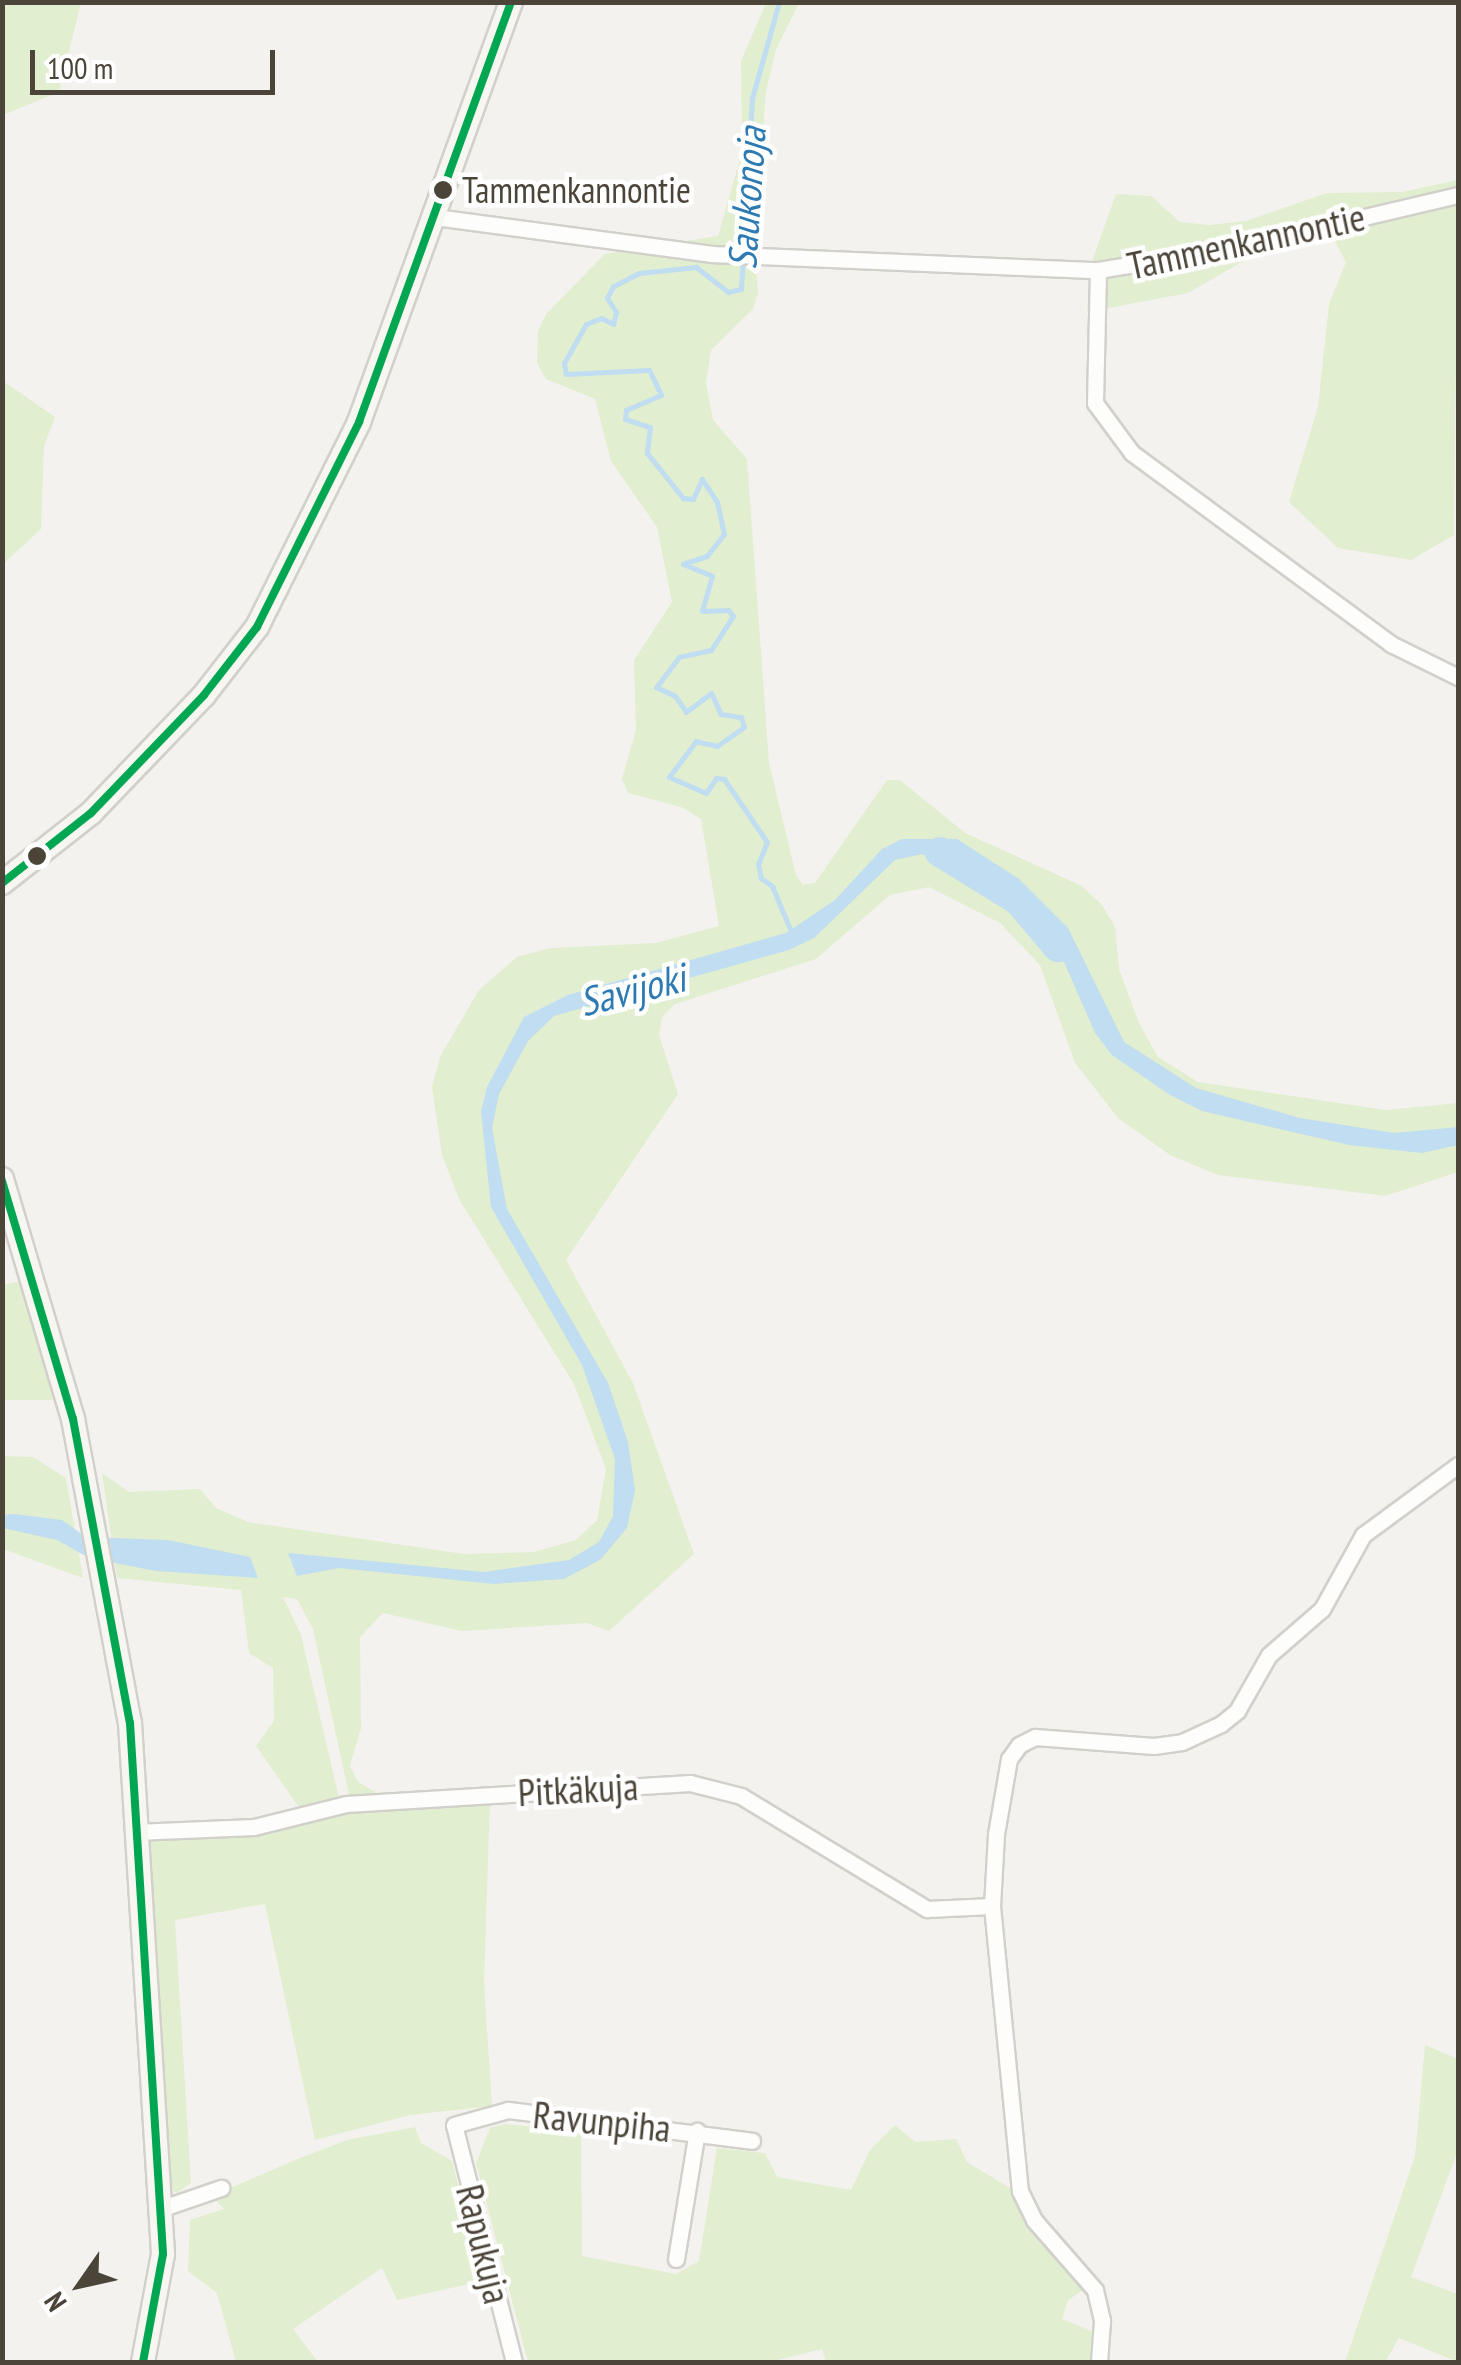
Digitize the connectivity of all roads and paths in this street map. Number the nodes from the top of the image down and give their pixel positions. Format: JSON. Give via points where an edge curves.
{"nodes":[{"id":1,"x":511,"y":2,"type":"edge"},
{"id":2,"x":1458,"y":195,"type":"edge"},
{"id":3,"x":435,"y":217,"type":"junction"},
{"id":4,"x":1098,"y":270,"type":"junction"},
{"id":5,"x":1458,"y":677,"type":"edge"},
{"id":6,"x":2,"y":883,"type":"edge"},
{"id":7,"x":2,"y":1180,"type":"edge"},
{"id":8,"x":1458,"y":1466,"type":"edge"},
{"id":9,"x":134,"y":1832,"type":"junction"},
{"id":10,"x":992,"y":1906,"type":"junction"},
{"id":11,"x":454,"y":2125,"type":"joint"},
{"id":12,"x":697,"y":2132,"type":"junction"},
{"id":13,"x":752,"y":2141,"type":"dead end"},
{"id":14,"x":221,"y":2188,"type":"dead end"},
{"id":15,"x":160,"y":2209,"type":"junction"},
{"id":16,"x":676,"y":2259,"type":"dead end"},
{"id":17,"x":143,"y":2362,"type":"edge"},
{"id":18,"x":514,"y":2362,"type":"edge"},
{"id":19,"x":1100,"y":2362,"type":"edge"}],
"edges":[{"from":1,"to":3,"type":"street"},
{"from":2,"to":4,"type":"street","name":"Tammenkannontie","via":[[1232,248]]},
{"from":3,"to":4,"type":"street","name":"Tammenkannontie","via":[[730,255]]},
{"from":3,"to":6,"type":"street","via":[[358,422],[257,626],[204,695],[91,814]]},
{"from":4,"to":5,"type":"street","via":[[1095,403],[1123,443],[1166,484],[1391,644]]},
{"from":7,"to":9,"type":"street","via":[[47,1314],[98,1526],[130,1723]]},
{"from":8,"to":10,"type":"street","via":[[1364,1535],[1322,1610],[1270,1655],[1237,1711],[1221,1724],[1154,1746],[1035,1737],[1019,1744],[1009,1759],[1002,1800]]},
{"from":9,"to":10,"type":"street","name":"Pitkäkuja","via":[[254,1827],[346,1804],[690,1783],[741,1796],[927,1909]]},
{"from":9,"to":15,"type":"street"},
{"from":10,"to":19,"type":"street","via":[[1020,2191],[1034,2220],[1095,2290]]},
{"from":11,"to":12,"type":"street","name":"Ravunpiha","via":[[508,2110]]},
{"from":11,"to":18,"type":"street","name":"Rapukuja"},
{"from":12,"to":13,"type":"street","name":"Ravunpiha"},
{"from":12,"to":16,"type":"street"},
{"from":14,"to":15,"type":"street"},
{"from":15,"to":17,"type":"street","via":[[160,2293]]}]}
